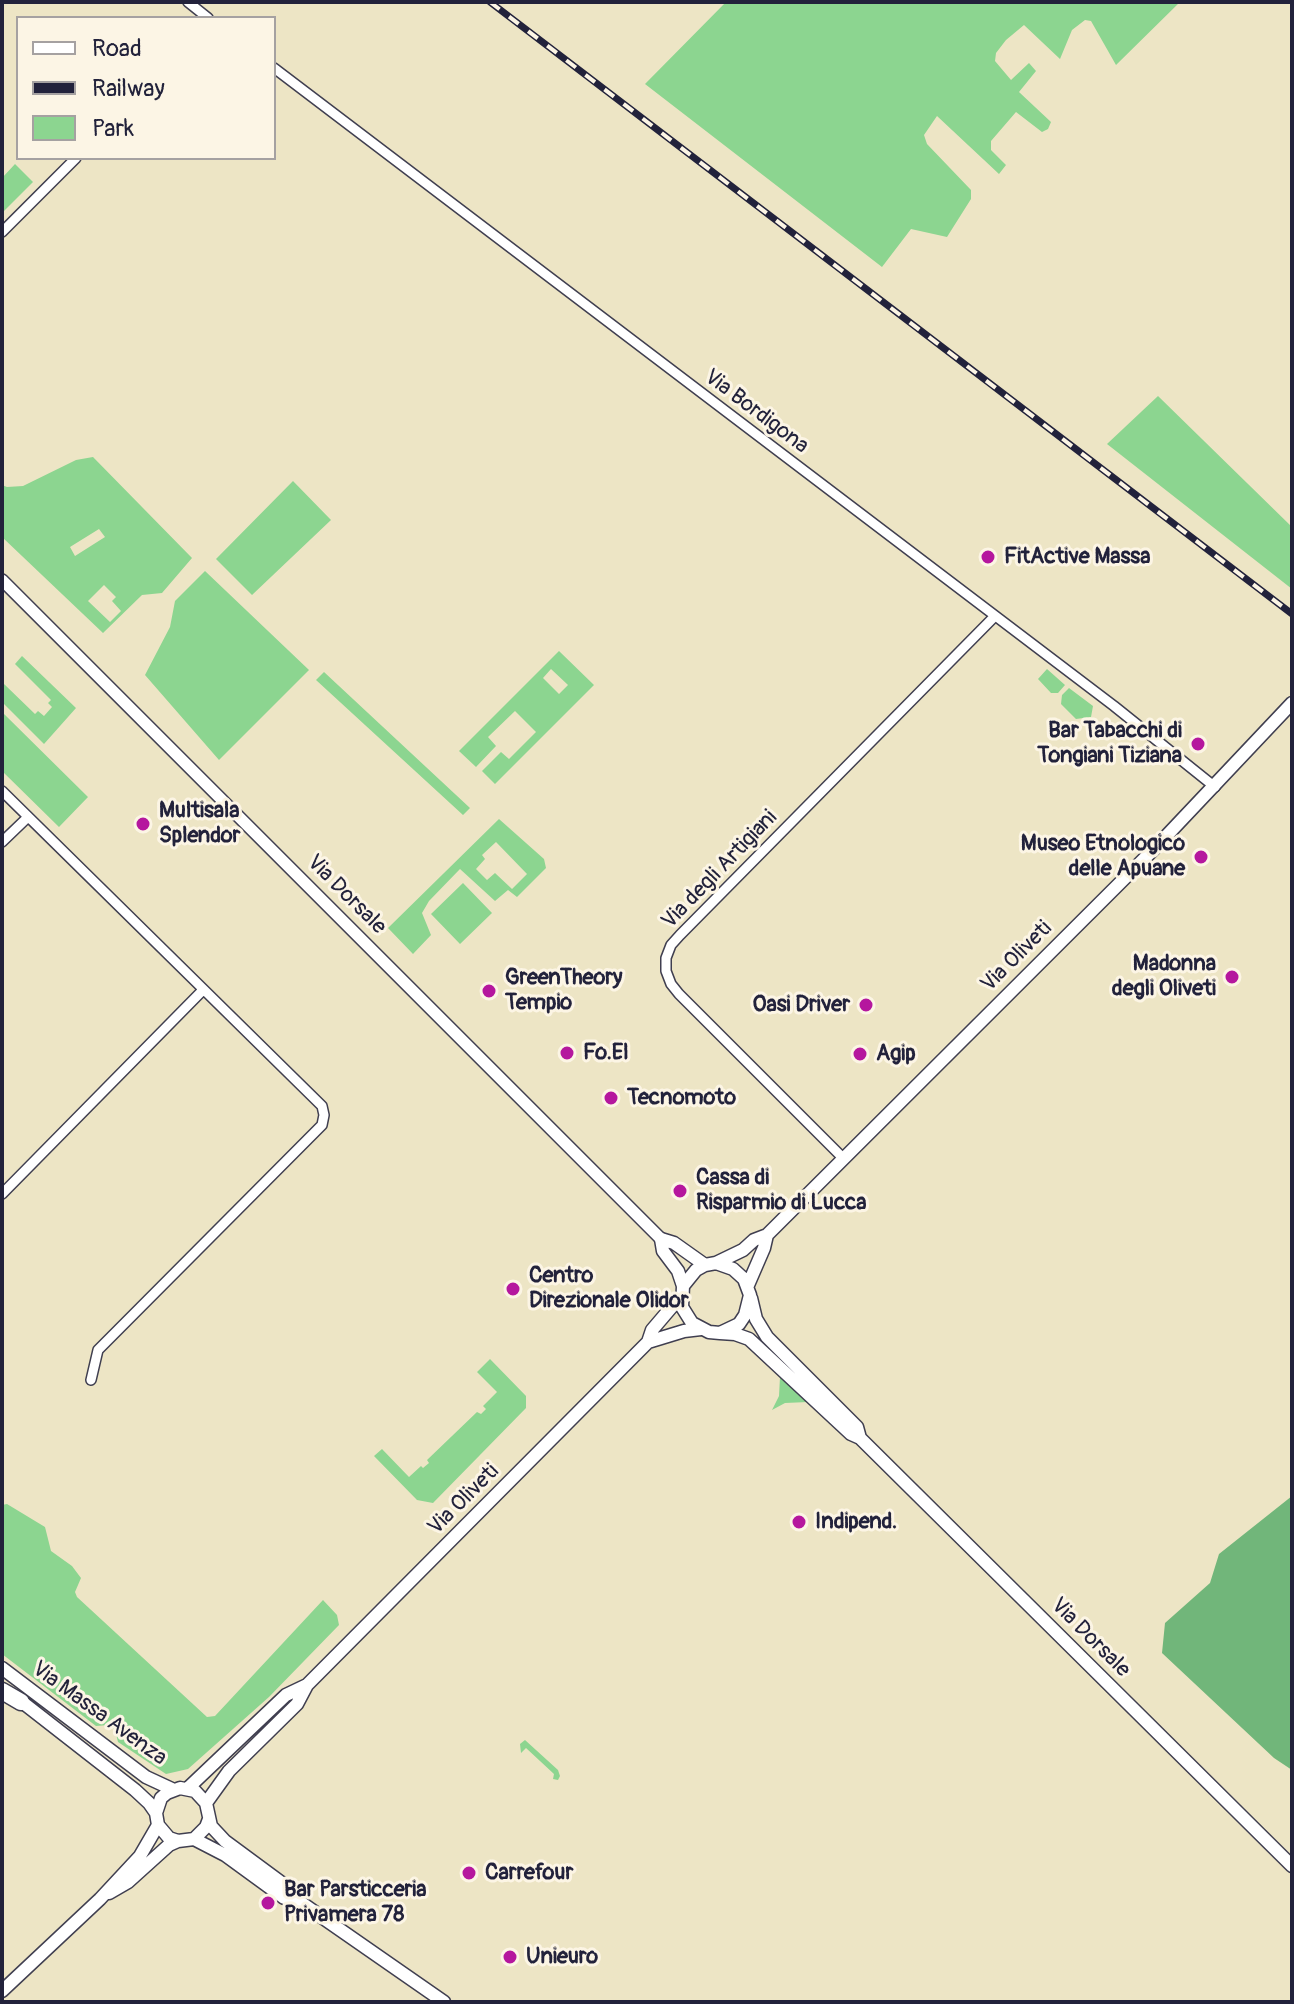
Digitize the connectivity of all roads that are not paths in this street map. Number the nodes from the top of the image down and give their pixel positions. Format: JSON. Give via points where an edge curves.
{"nodes":[{"id":1,"x":188,"y":2,"type":"edge"},
{"id":2,"x":206,"y":16,"type":"edge"},
{"id":3,"x":276,"y":70,"type":"edge"},
{"id":4,"x":74,"y":160,"type":"edge"},
{"id":5,"x":2,"y":232,"type":"edge"},
{"id":6,"x":2,"y":580,"type":"edge"},
{"id":7,"x":994,"y":617,"type":"junction"},
{"id":8,"x":1292,"y":703,"type":"edge"},
{"id":9,"x":1215,"y":787,"type":"junction"},
{"id":10,"x":2,"y":791,"type":"edge"},
{"id":11,"x":28,"y":817,"type":"junction"},
{"id":12,"x":2,"y":842,"type":"edge"},
{"id":13,"x":203,"y":990,"type":"junction"},
{"id":14,"x":843,"y":1158,"type":"junction"},
{"id":15,"x":2,"y":1194,"type":"edge"},
{"id":16,"x":767,"y":1235,"type":"junction"},
{"id":17,"x":661,"y":1239,"type":"junction"},
{"id":18,"x":711,"y":1264,"type":"junction"},
{"id":19,"x":749,"y":1290,"type":"junction"},
{"id":20,"x":682,"y":1291,"type":"junction"},
{"id":21,"x":701,"y":1329,"type":"junction"},
{"id":22,"x":720,"y":1333,"type":"junction"},
{"id":23,"x":648,"y":1342,"type":"junction"},
{"id":24,"x":91,"y":1380,"type":"dead end"},
{"id":25,"x":860,"y":1438,"type":"junction"},
{"id":26,"x":2,"y":1668,"type":"edge"},
{"id":27,"x":307,"y":1685,"type":"junction"},
{"id":28,"x":2,"y":1688,"type":"edge"},
{"id":29,"x":21,"y":1702,"type":"joint"},
{"id":30,"x":180,"y":1789,"type":"junction"},
{"id":31,"x":206,"y":1803,"type":"junction"},
{"id":32,"x":157,"y":1819,"type":"junction"},
{"id":33,"x":209,"y":1819,"type":"junction"},
{"id":34,"x":194,"y":1839,"type":"junction"},
{"id":35,"x":178,"y":1841,"type":"junction"},
{"id":36,"x":1292,"y":1866,"type":"edge"},
{"id":37,"x":293,"y":1897,"type":"junction"},
{"id":38,"x":100,"y":1899,"type":"junction"},
{"id":39,"x":2,"y":1991,"type":"edge"},
{"id":40,"x":439,"y":2001,"type":"edge"}],
"edges":[{"from":1,"to":2,"type":"street"},
{"from":3,"to":7,"type":"street","name":"Via Bordigona"},
{"from":4,"to":5,"type":"street"},
{"from":6,"to":17,"type":"street","name":"Via Dorsale"},
{"from":7,"to":9,"type":"street","name":"Via Bordigona"},
{"from":7,"to":14,"type":"street","name":"Via degli Artigiani","via":[[680,935],[666,958],[666,971],[679,994]]},
{"from":8,"to":9,"type":"main road","name":"Via Oliveti"},
{"from":9,"to":14,"type":"main road","name":"Via Oliveti"},
{"from":10,"to":11,"type":"street"},
{"from":11,"to":12,"type":"street"},
{"from":11,"to":13,"type":"street"},
{"from":13,"to":15,"type":"street"},
{"from":13,"to":24,"type":"street","via":[[322,1106],[322,1125],[98,1350]]},
{"from":14,"to":16,"type":"main road","name":"Via Oliveti"},
{"from":16,"to":18,"type":"main road","name":"Via Oliveti"},
{"from":16,"to":19,"type":"main road","name":"Via Oliveti"},
{"from":17,"to":18,"type":"main road","name":"Via Dorsale"},
{"from":17,"to":20,"type":"main road","name":"Via Dorsale"},
{"from":18,"to":19,"type":"main road","via":[[733,1269]]},
{"from":18,"to":20,"type":"main road","via":[[696,1270]]},
{"from":19,"to":22,"type":"main road","via":[[749,1306],[739,1324]]},
{"from":19,"to":25,"type":"main road","name":"Via Dorsale","via":[[767,1337],[857,1427]]},
{"from":20,"to":21,"type":"main road","via":[[686,1316]]},
{"from":20,"to":23,"type":"main road","name":"Via Oliveti"},
{"from":21,"to":22,"type":"main road"},
{"from":21,"to":23,"type":"main road","name":"Via Oliveti"},
{"from":22,"to":25,"type":"main road","name":"Via Dorsale","via":[[749,1339]]},
{"from":23,"to":27,"type":"main road","name":"Via Oliveti"},
{"from":25,"to":36,"type":"main road","name":"Via Dorsale"},
{"from":26,"to":30,"type":"main road","name":"Via Massa Avenza","via":[[146,1777]]},
{"from":27,"to":30,"type":"main road","name":"Via Oliveti","via":[[286,1695]]},
{"from":27,"to":31,"type":"main road","name":"Via Oliveti","via":[[297,1704],[229,1771]]},
{"from":28,"to":29,"type":"highway"},
{"from":29,"to":32,"type":"main road","name":"Via Massa Avenza","via":[[135,1790]]},
{"from":30,"to":31,"type":"main road","name":"Via Massa Avenza","via":[[202,1796]]},
{"from":30,"to":32,"type":"main road","name":"Via Massa Avenza","via":[[161,1798]]},
{"from":31,"to":33,"type":"main road"},
{"from":32,"to":35,"type":"main road","name":"Via Massa Avenza","via":[[169,1838]]},
{"from":32,"to":38,"type":"main road","via":[[140,1856]]},
{"from":33,"to":34,"type":"main road"},
{"from":33,"to":37,"type":"main road","via":[[225,1841],[290,1889]]},
{"from":34,"to":35,"type":"main road"},
{"from":34,"to":37,"type":"main road","via":[[284,1898]]},
{"from":35,"to":38,"type":"main road"},
{"from":37,"to":40,"type":"main road"},
{"from":38,"to":39,"type":"main road"}]}
